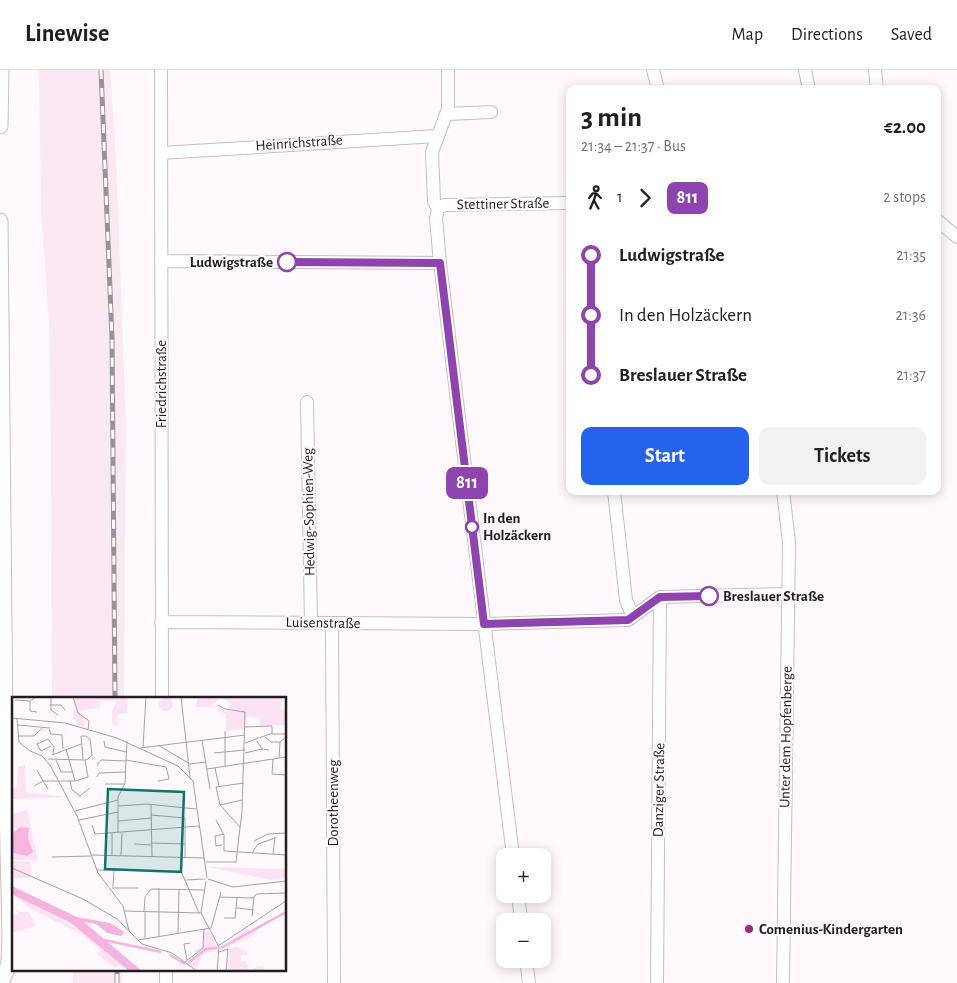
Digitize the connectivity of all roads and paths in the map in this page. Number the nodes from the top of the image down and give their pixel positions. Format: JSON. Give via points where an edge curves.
{"nodes":[{"id":1,"x":0,"y":70,"type":"edge"},
{"id":2,"x":161,"y":70,"type":"edge"},
{"id":3,"x":448,"y":70,"type":"edge"},
{"id":4,"x":653,"y":70,"type":"edge"},
{"id":5,"x":805,"y":70,"type":"edge"},
{"id":6,"x":875,"y":70,"type":"edge"},
{"id":7,"x":657,"y":85,"type":"edge"},
{"id":8,"x":808,"y":85,"type":"edge"},
{"id":9,"x":877,"y":85,"type":"edge"},
{"id":10,"x":491,"y":112,"type":"dead end"},
{"id":11,"x":447,"y":114,"type":"junction"},
{"id":12,"x":0,"y":126,"type":"edge"},
{"id":13,"x":437,"y":136,"type":"junction"},
{"id":14,"x":161,"y":152,"type":"junction"},
{"id":15,"x":566,"y":203,"type":"edge"},
{"id":16,"x":438,"y":209,"type":"junction"},
{"id":17,"x":0,"y":221,"type":"edge"},
{"id":18,"x":941,"y":223,"type":"edge"},
{"id":19,"x":957,"y":236,"type":"edge"},
{"id":20,"x":161,"y":261,"type":"junction"},
{"id":21,"x":440,"y":263,"type":"junction"},
{"id":22,"x":307,"y":402,"type":"dead end"},
{"id":23,"x":614,"y":495,"type":"edge"},
{"id":24,"x":783,"y":495,"type":"edge"},
{"id":25,"x":788,"y":594,"type":"junction"},
{"id":26,"x":660,"y":597,"type":"junction"},
{"id":27,"x":633,"y":617,"type":"junction"},
{"id":28,"x":161,"y":622,"type":"junction"},
{"id":29,"x":311,"y":622,"type":"junction"},
{"id":30,"x":332,"y":623,"type":"junction"},
{"id":31,"x":484,"y":624,"type":"junction"},
{"id":32,"x":162,"y":697,"type":"edge"},
{"id":33,"x":512,"y":848,"type":"edge"},
{"id":34,"x":527,"y":968,"type":"edge"},
{"id":35,"x":166,"y":970,"type":"edge"},
{"id":36,"x":1,"y":983,"type":"edge"},
{"id":37,"x":166,"y":983,"type":"edge"},
{"id":38,"x":334,"y":983,"type":"edge"},
{"id":39,"x":529,"y":983,"type":"edge"},
{"id":40,"x":657,"y":983,"type":"edge"},
{"id":41,"x":783,"y":983,"type":"edge"}],
"edges":[{"from":1,"to":12,"type":"street"},
{"from":2,"to":14,"type":"street","name":"Friedrichstraße"},
{"from":3,"to":11,"type":"street"},
{"from":4,"to":7,"type":"street"},
{"from":5,"to":8,"type":"street"},
{"from":6,"to":9,"type":"street"},
{"from":10,"to":11,"type":"street"},
{"from":11,"to":13,"type":"street"},
{"from":13,"to":14,"type":"street","name":"Heinrichstraße"},
{"from":13,"to":16,"type":"street","via":[[432,152],[434,201]]},
{"from":14,"to":20,"type":"street","name":"Friedrichstraße"},
{"from":15,"to":16,"type":"street","name":"Stettiner Straße","via":[[444,206]]},
{"from":16,"to":21,"type":"street"},
{"from":17,"to":36,"type":"street","via":[[10,923],[9,964]]},
{"from":18,"to":19,"type":"street"},
{"from":20,"to":21,"type":"street"},
{"from":20,"to":28,"type":"street","name":"Friedrichstraße"},
{"from":21,"to":31,"type":"street"},
{"from":22,"to":29,"type":"street","name":"Hedwig-Sophien-Weg"},
{"from":23,"to":27,"type":"street","via":[[626,600]]},
{"from":24,"to":25,"type":"street","name":"Unter dem Hopfenberge"},
{"from":25,"to":26,"type":"street"},
{"from":25,"to":41,"type":"street","name":"Unter dem Hopfenberge"},
{"from":26,"to":27,"type":"street"},
{"from":26,"to":40,"type":"street","name":"Danziger Straße"},
{"from":27,"to":31,"type":"street","via":[[628,620]]},
{"from":28,"to":29,"type":"street","name":"Luisenstraße"},
{"from":28,"to":32,"type":"street","name":"Friedrichstraße"},
{"from":29,"to":30,"type":"street","name":"Luisenstraße"},
{"from":30,"to":31,"type":"street","name":"Luisenstraße"},
{"from":30,"to":38,"type":"street","name":"Dorotheenweg"},
{"from":31,"to":33,"type":"street"},
{"from":34,"to":39,"type":"street"},
{"from":35,"to":37,"type":"street"}]}
